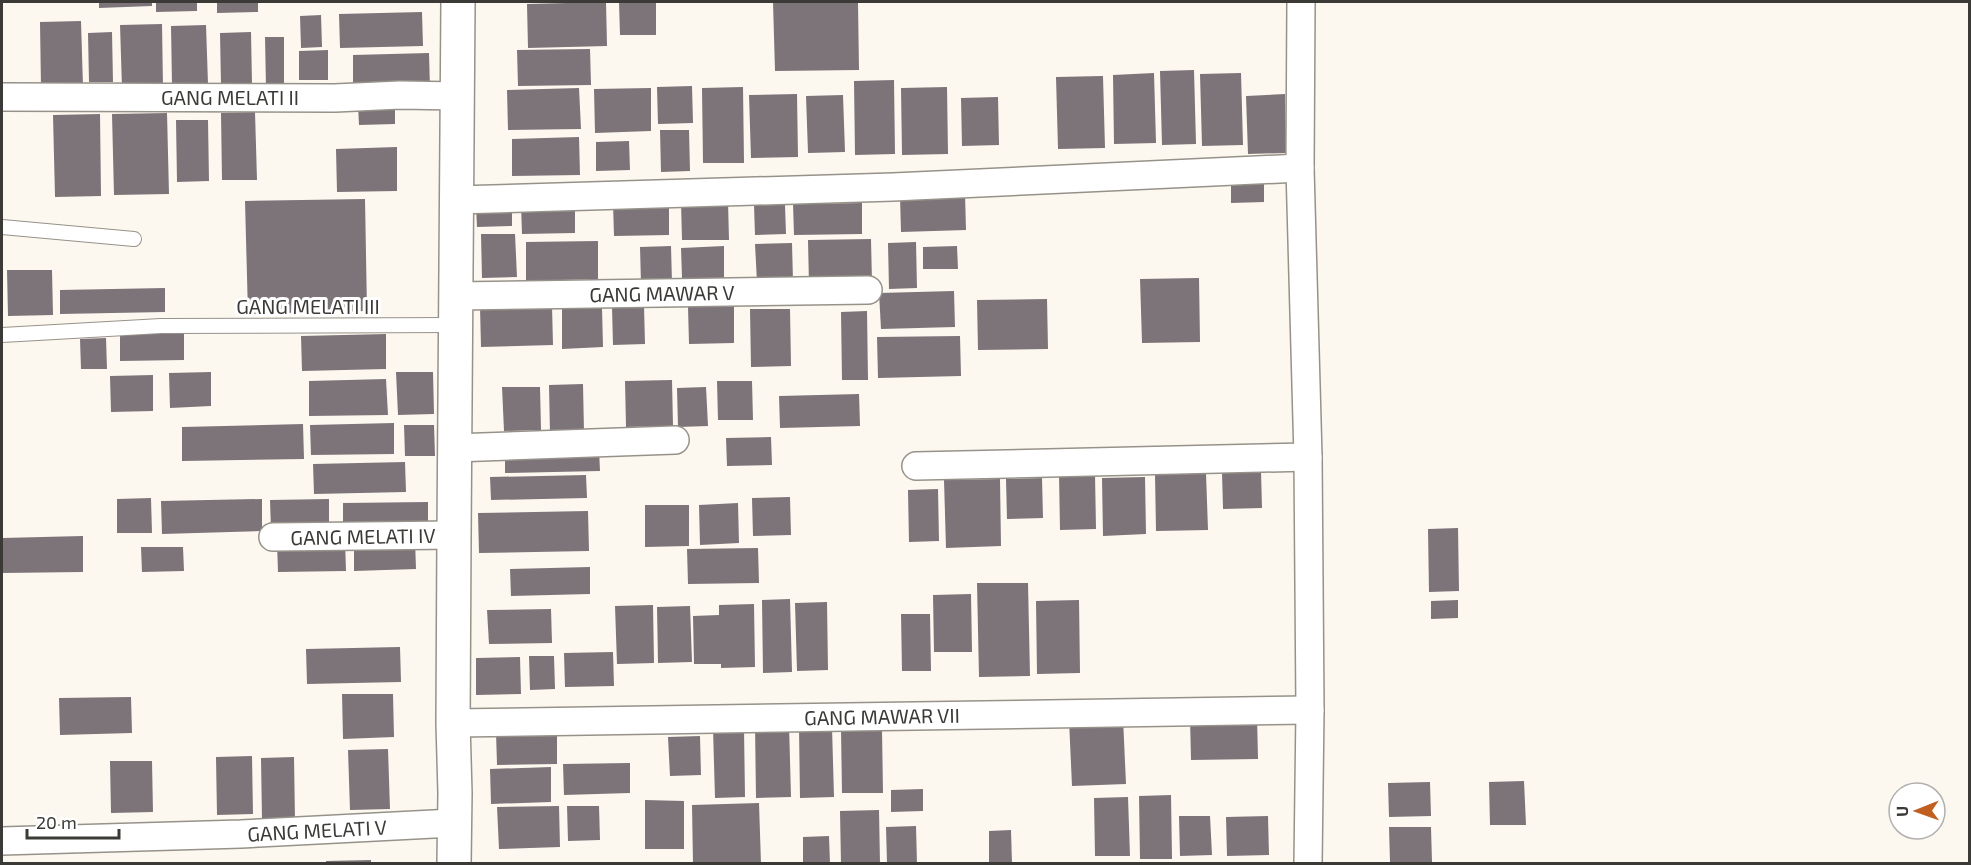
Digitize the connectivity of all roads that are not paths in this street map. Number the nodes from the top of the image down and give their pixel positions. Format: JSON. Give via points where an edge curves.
{"nodes":[{"id":1,"x":458,"y":2,"type":"edge"},
{"id":2,"x":1301,"y":2,"type":"edge"},
{"id":3,"x":458,"y":96,"type":"junction"},
{"id":4,"x":2,"y":97,"type":"edge"},
{"id":5,"x":1299,"y":168,"type":"junction"},
{"id":6,"x":457,"y":200,"type":"junction"},
{"id":7,"x":2,"y":226,"type":"edge"},
{"id":8,"x":134,"y":239,"type":"dead end"},
{"id":9,"x":868,"y":290,"type":"dead end"},
{"id":10,"x":455,"y":311,"type":"junction"},
{"id":11,"x":2,"y":335,"type":"edge"},
{"id":12,"x":675,"y":441,"type":"dead end"},
{"id":13,"x":454,"y":448,"type":"junction"},
{"id":14,"x":1308,"y":457,"type":"junction"},
{"id":15,"x":916,"y":466,"type":"dead end"},
{"id":16,"x":454,"y":535,"type":"junction"},
{"id":17,"x":273,"y":537,"type":"dead end"},
{"id":18,"x":1310,"y":710,"type":"junction"},
{"id":19,"x":453,"y":723,"type":"junction"},
{"id":20,"x":453,"y":823,"type":"junction"},
{"id":21,"x":2,"y":841,"type":"edge"},
{"id":22,"x":454,"y":864,"type":"edge"},
{"id":23,"x":1308,"y":864,"type":"edge"}],
"edges":[{"from":1,"to":3,"type":"street"},
{"from":2,"to":5,"type":"street"},
{"from":3,"to":4,"type":"street","name":"GANG MELATI II"},
{"from":3,"to":6,"type":"street"},
{"from":5,"to":6,"type":"street","via":[[893,187]]},
{"from":5,"to":14,"type":"street"},
{"from":6,"to":10,"type":"street"},
{"from":7,"to":8,"type":"lane"},
{"from":9,"to":10,"type":"street","name":"GANG MAWAR V"},
{"from":10,"to":11,"type":"lane","name":"GANG MELATI III"},
{"from":10,"to":13,"type":"street"},
{"from":12,"to":13,"type":"street"},
{"from":13,"to":16,"type":"street"},
{"from":14,"to":15,"type":"street"},
{"from":14,"to":18,"type":"street"},
{"from":16,"to":17,"type":"street","name":"GANG MELATI IV"},
{"from":16,"to":19,"type":"street"},
{"from":18,"to":19,"type":"street","name":"GANG MAWAR VII"},
{"from":18,"to":23,"type":"street"},
{"from":19,"to":20,"type":"street"},
{"from":20,"to":21,"type":"street","name":"GANG MELATI V"},
{"from":20,"to":22,"type":"street"}]}
